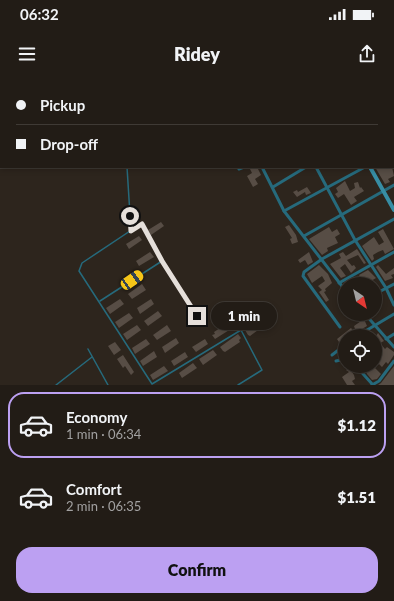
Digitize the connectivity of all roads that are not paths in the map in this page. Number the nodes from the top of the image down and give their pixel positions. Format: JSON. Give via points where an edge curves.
{"nodes":[{"id":1,"x":128,"y":168,"type":"edge"},
{"id":2,"x":263,"y":168,"type":"edge"},
{"id":3,"x":304,"y":168,"type":"edge"},
{"id":4,"x":316,"y":168,"type":"edge"},
{"id":5,"x":363,"y":168,"type":"edge"},
{"id":6,"x":371,"y":168,"type":"edge"},
{"id":7,"x":394,"y":185,"type":"edge"},
{"id":8,"x":273,"y":187,"type":"junction"},
{"id":9,"x":326,"y":187,"type":"junction"},
{"id":10,"x":384,"y":190,"type":"junction"},
{"id":11,"x":394,"y":210,"type":"edge"},
{"id":12,"x":284,"y":211,"type":"junction"},
{"id":13,"x":341,"y":214,"type":"junction"},
{"id":14,"x":394,"y":219,"type":"edge"},
{"id":15,"x":131,"y":231,"type":"junction"},
{"id":16,"x":304,"y":236,"type":"junction"},
{"id":17,"x":355,"y":240,"type":"junction"},
{"id":18,"x":394,"y":252,"type":"edge"},
{"id":19,"x":322,"y":259,"type":"junction"},
{"id":20,"x":162,"y":261,"type":"junction"},
{"id":21,"x":370,"y":266,"type":"junction"},
{"id":22,"x":350,"y":277,"type":"edge"},
{"id":23,"x":338,"y":282,"type":"edge"},
{"id":24,"x":394,"y":284,"type":"edge"},
{"id":25,"x":386,"y":288,"type":"junction"},
{"id":26,"x":382,"y":290,"type":"edge"},
{"id":27,"x":99,"y":302,"type":"junction"},
{"id":28,"x":394,"y":305,"type":"edge"},
{"id":29,"x":394,"y":314,"type":"edge"},
{"id":30,"x":197,"y":316,"type":"dead end"},
{"id":31,"x":371,"y":321,"type":"edge"},
{"id":32,"x":375,"y":325,"type":"junction"},
{"id":33,"x":340,"y":326,"type":"dead end"},
{"id":34,"x":368,"y":329,"type":"edge"},
{"id":35,"x":394,"y":334,"type":"edge"},
{"id":36,"x":386,"y":339,"type":"junction"},
{"id":37,"x":394,"y":347,"type":"edge"},
{"id":38,"x":88,"y":350,"type":"dead end"},
{"id":39,"x":338,"y":350,"type":"edge"},
{"id":40,"x":332,"y":354,"type":"dead end"},
{"id":41,"x":92,"y":357,"type":"junction"},
{"id":42,"x":394,"y":361,"type":"edge"},
{"id":43,"x":362,"y":373,"type":"edge"},
{"id":44,"x":56,"y":385,"type":"edge"},
{"id":45,"x":108,"y":385,"type":"edge"},
{"id":46,"x":238,"y":385,"type":"edge"},
{"id":47,"x":373,"y":385,"type":"edge"}],
"edges":[{"from":1,"to":15,"type":"lane"},
{"from":2,"to":8,"type":"street"},
{"from":3,"to":8,"type":"street"},
{"from":4,"to":9,"type":"street"},
{"from":5,"to":9,"type":"street"},
{"from":6,"to":10,"type":"street"},
{"from":7,"to":10,"type":"street"},
{"from":8,"to":12,"type":"street"},
{"from":9,"to":12,"type":"street"},
{"from":9,"to":13,"type":"street"},
{"from":10,"to":11,"type":"street"},
{"from":10,"to":13,"type":"street"},
{"from":12,"to":16,"type":"street"},
{"from":13,"to":16,"type":"street"},
{"from":13,"to":17,"type":"street"},
{"from":14,"to":17,"type":"street"},
{"from":15,"to":20,"type":"lane","via":[[142,224]]},
{"from":15,"to":27,"type":"lane","via":[[82,264],[79,271]]},
{"from":16,"to":19,"type":"street"},
{"from":17,"to":19,"type":"street"},
{"from":17,"to":21,"type":"street"},
{"from":18,"to":21,"type":"street"},
{"from":19,"to":23,"type":"street"},
{"from":19,"to":33,"type":"street","via":[[306,269],[303,276]]},
{"from":20,"to":27,"type":"lane"},
{"from":20,"to":30,"type":"lane"},
{"from":21,"to":22,"type":"street"},
{"from":21,"to":25,"type":"street"},
{"from":24,"to":25,"type":"street"},
{"from":25,"to":26,"type":"street"},
{"from":25,"to":28,"type":"street"},
{"from":27,"to":46,"type":"lane","via":[[152,384],[241,330],[262,370]]},
{"from":29,"to":32,"type":"street"},
{"from":31,"to":32,"type":"street"},
{"from":32,"to":34,"type":"street"},
{"from":32,"to":36,"type":"street"},
{"from":35,"to":36,"type":"street"},
{"from":36,"to":37,"type":"street"},
{"from":38,"to":41,"type":"lane"},
{"from":39,"to":40,"type":"street"},
{"from":41,"to":44,"type":"lane"},
{"from":41,"to":45,"type":"lane"},
{"from":42,"to":47,"type":"street"},
{"from":43,"to":47,"type":"street"}]}
